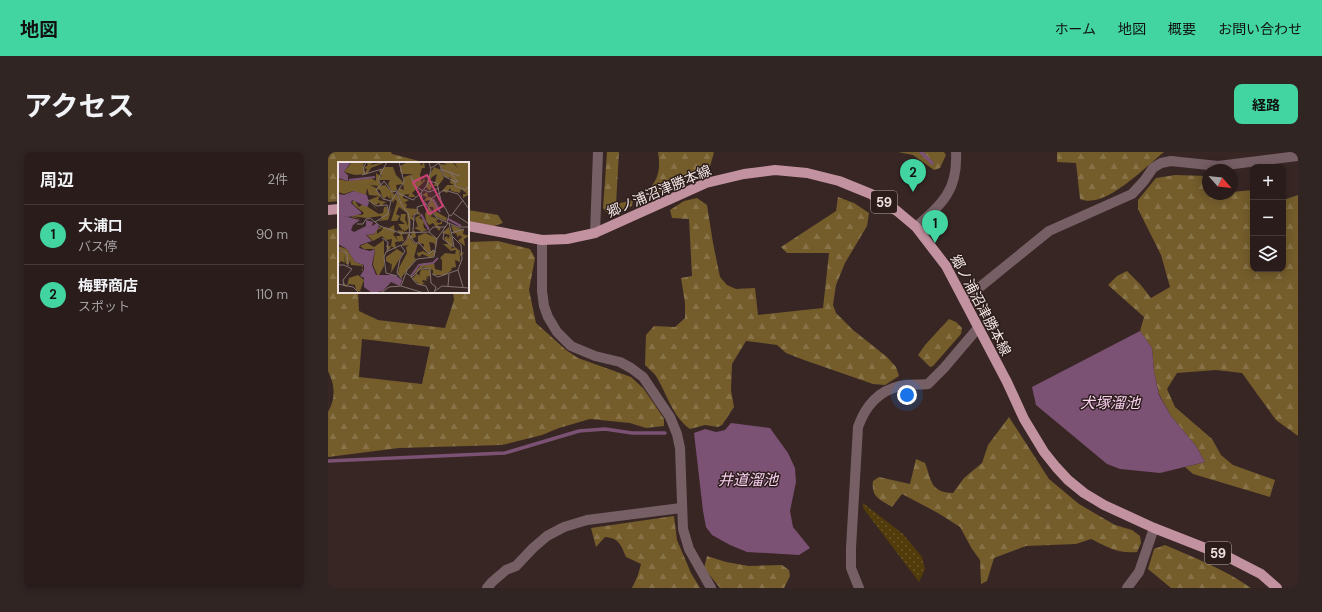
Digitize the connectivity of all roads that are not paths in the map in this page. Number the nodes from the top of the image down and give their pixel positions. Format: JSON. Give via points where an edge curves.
{"nodes":[{"id":1,"x":598,"y":152,"type":"edge"},
{"id":2,"x":956,"y":152,"type":"edge"},
{"id":3,"x":1298,"y":156,"type":"edge"},
{"id":4,"x":338,"y":208,"type":"edge"},
{"id":5,"x":328,"y":210,"type":"edge"},
{"id":6,"x":469,"y":226,"type":"edge"},
{"id":7,"x":916,"y":227,"type":"junction"},
{"id":8,"x":595,"y":233,"type":"junction"},
{"id":9,"x":542,"y":240,"type":"junction"},
{"id":10,"x":964,"y":300,"type":"junction"},
{"id":11,"x":978,"y":328,"type":"junction"},
{"id":12,"x":681,"y":508,"type":"junction"},
{"id":13,"x":1154,"y":528,"type":"junction"},
{"id":14,"x":487,"y":588,"type":"edge"},
{"id":15,"x":711,"y":588,"type":"edge"},
{"id":16,"x":859,"y":588,"type":"edge"},
{"id":17,"x":1127,"y":588,"type":"edge"},
{"id":18,"x":1276,"y":588,"type":"edge"}],
"edges":[{"from":1,"to":8,"type":"street"},
{"from":2,"to":7,"type":"street","via":[[955,180],[947,197]]},
{"from":3,"to":10,"type":"street","via":[[1218,166],[1171,161],[1161,163],[1153,168],[1132,194],[1049,231]]},
{"from":4,"to":5,"type":"main road"},
{"from":6,"to":9,"type":"main road","name":"郷ノ浦沼津勝本線","number":"59"},
{"from":7,"to":8,"type":"main road","name":"郷ノ浦沼津勝本線","number":"59","via":[[871,194],[807,173],[775,170],[706,183]]},
{"from":7,"to":10,"type":"main road","name":"郷ノ浦沼津勝本線","number":"59","via":[[946,266]]},
{"from":8,"to":9,"type":"main road","name":"郷ノ浦沼津勝本線","number":"59","via":[[567,239]]},
{"from":9,"to":12,"type":"street","via":[[544,306],[557,332],[571,346],[595,356],[620,362],[643,376],[670,417],[680,448]]},
{"from":10,"to":11,"type":"main road","name":"郷ノ浦沼津勝本線","number":"59"},
{"from":11,"to":13,"type":"main road","name":"郷ノ浦沼津勝本線","number":"59","via":[[1024,420],[1056,467],[1084,493]]},
{"from":11,"to":16,"type":"street","via":[[928,384],[902,386],[881,394],[862,417],[858,427],[851,548],[851,568]]},
{"from":12,"to":14,"type":"street","via":[[587,520],[564,528],[547,536],[516,566],[506,570]]},
{"from":12,"to":15,"type":"street","via":[[683,529],[689,549]]},
{"from":13,"to":17,"type":"street","via":[[1139,572]]},
{"from":13,"to":18,"type":"main road","name":"郷ノ浦沼津勝本線","number":"59","via":[[1228,556],[1260,574]]}]}
